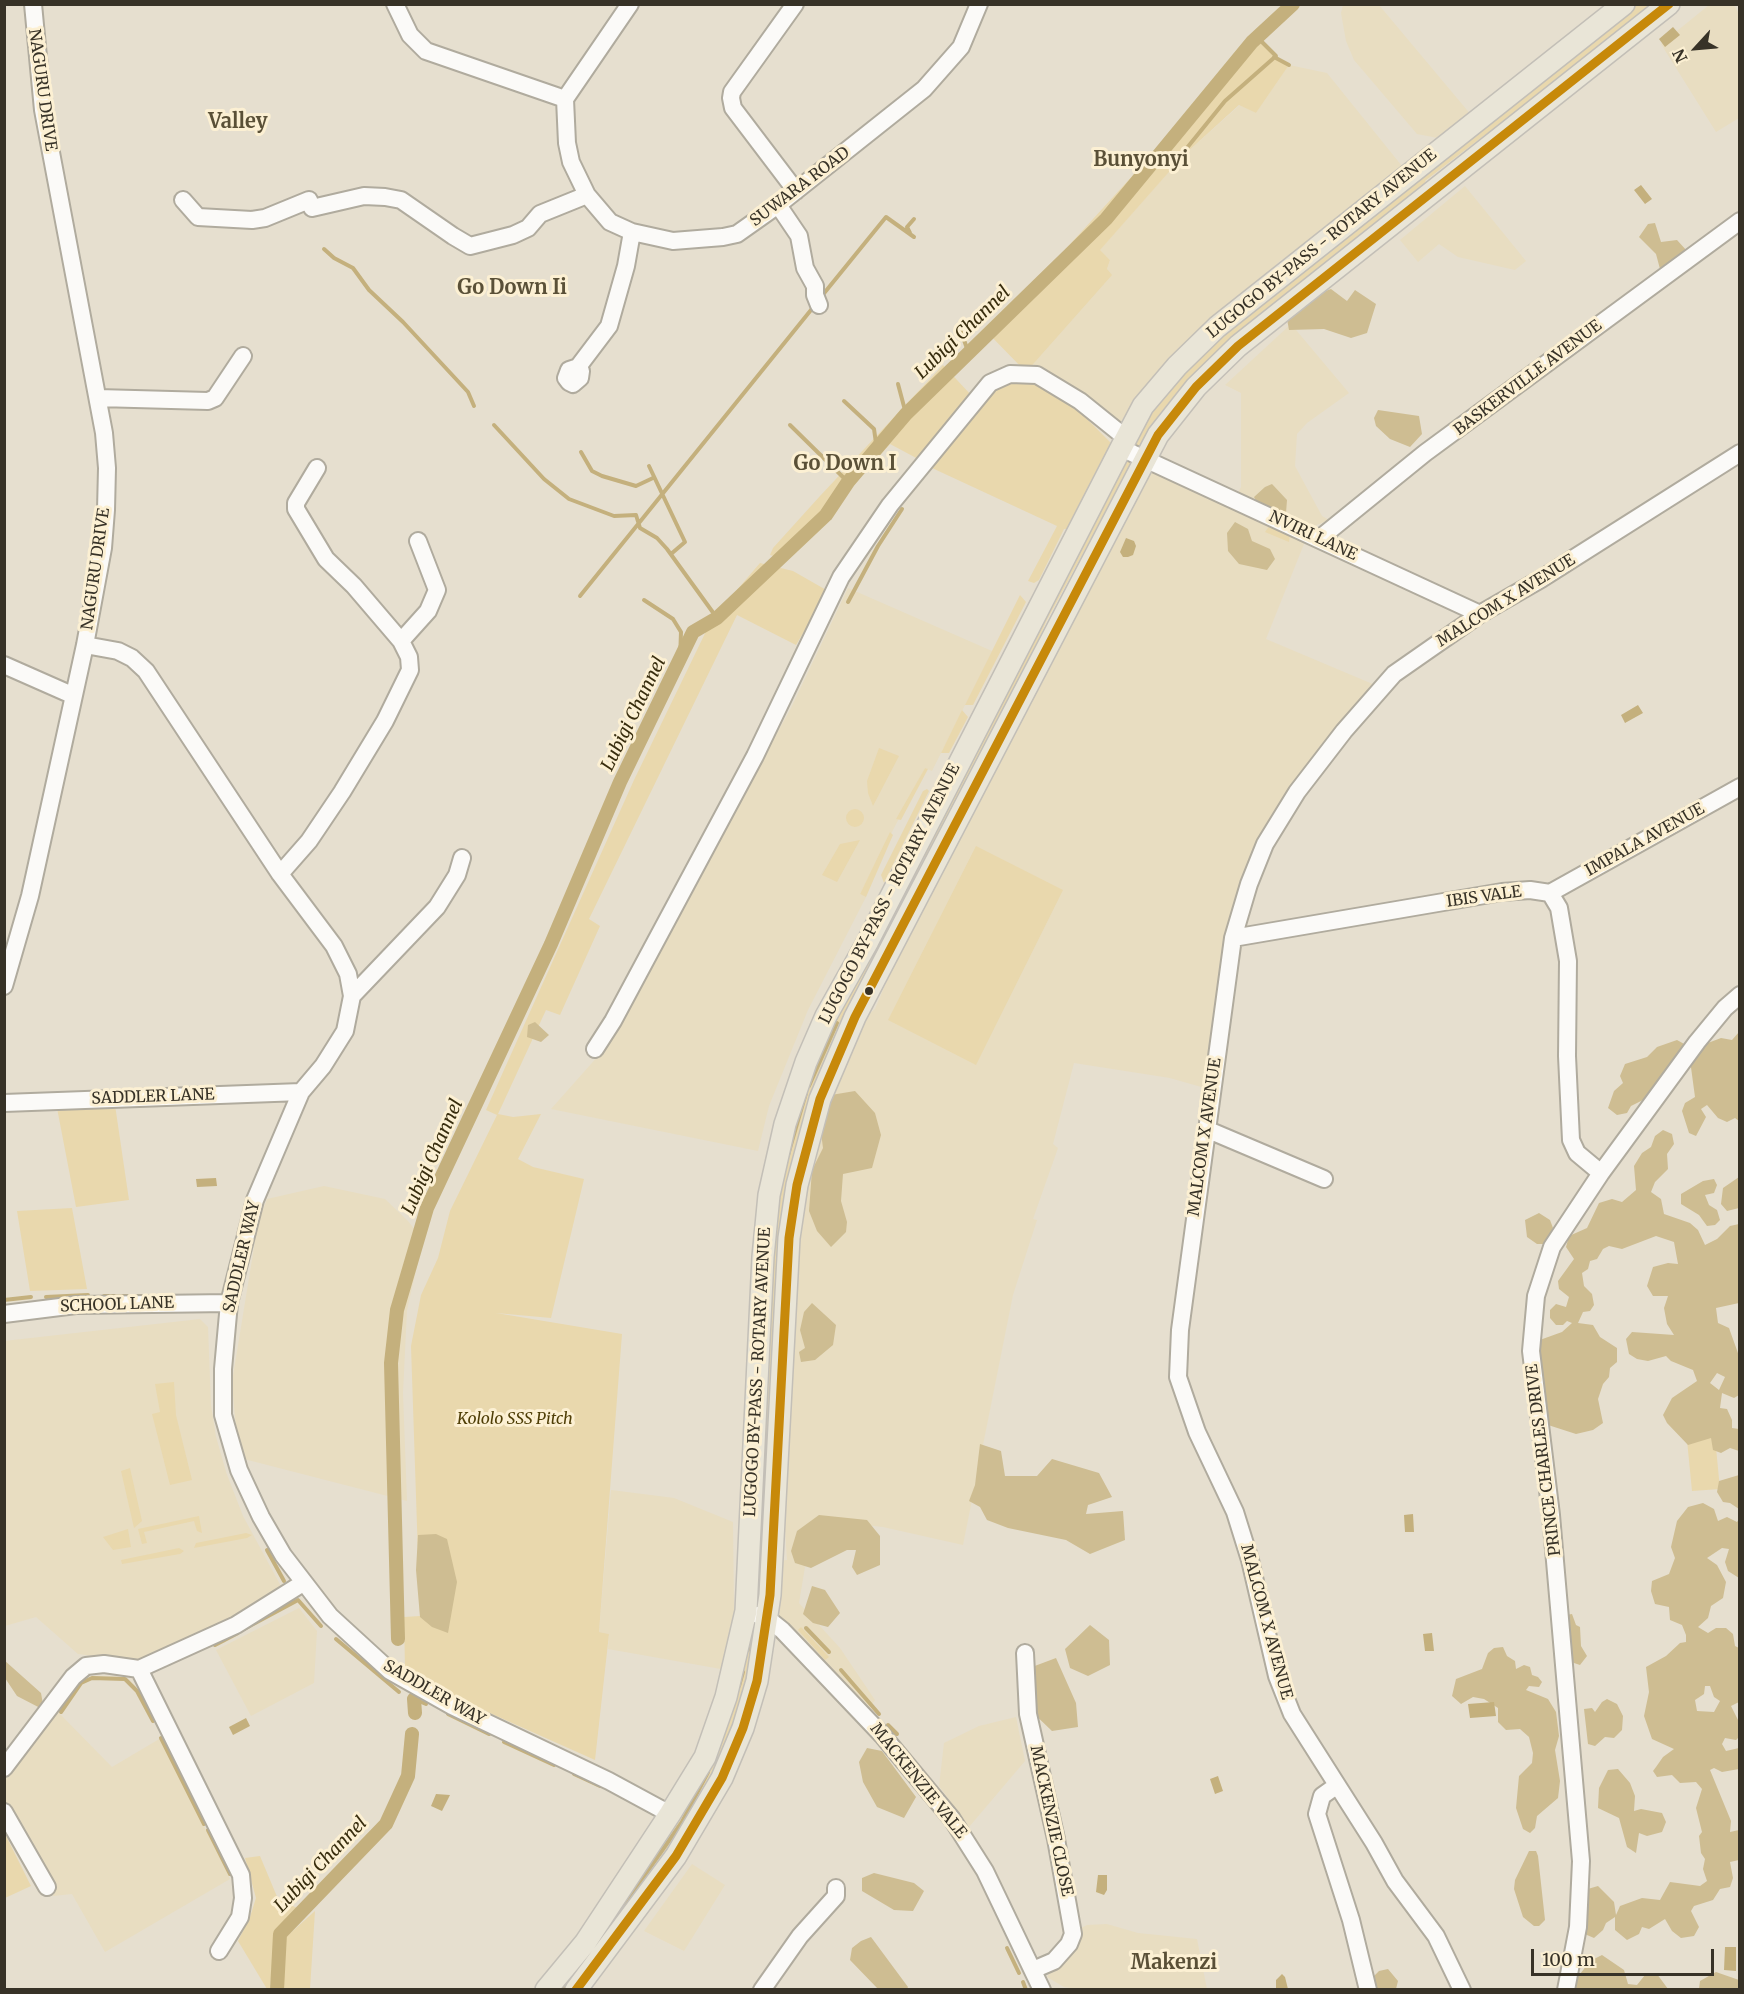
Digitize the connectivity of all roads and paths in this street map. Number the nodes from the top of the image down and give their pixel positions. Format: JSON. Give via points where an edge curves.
{"nodes":[{"id":1,"x":33,"y":4,"type":"edge"},
{"id":2,"x":395,"y":4,"type":"edge"},
{"id":3,"x":630,"y":4,"type":"edge"},
{"id":4,"x":795,"y":4,"type":"edge"},
{"id":5,"x":980,"y":4,"type":"edge"},
{"id":6,"x":1624,"y":4,"type":"edge"},
{"id":7,"x":1670,"y":4,"type":"edge"},
{"id":8,"x":565,"y":99,"type":"junction"},
{"id":9,"x":796,"y":191,"type":"junction"},
{"id":10,"x":587,"y":195,"type":"junction"},
{"id":11,"x":183,"y":200,"type":"dead end"},
{"id":12,"x":778,"y":205,"type":"junction"},
{"id":13,"x":1740,"y":221,"type":"edge"},
{"id":14,"x":632,"y":232,"type":"junction"},
{"id":15,"x":819,"y":305,"type":"dead end"},
{"id":16,"x":243,"y":356,"type":"dead end"},
{"id":17,"x":578,"y":367,"type":"dead end"},
{"id":18,"x":98,"y":398,"type":"junction"},
{"id":19,"x":1123,"y":443,"type":"junction"},
{"id":20,"x":1740,"y":453,"type":"edge"},
{"id":21,"x":1146,"y":458,"type":"junction"},
{"id":22,"x":317,"y":468,"type":"dead end"},
{"id":23,"x":1319,"y":539,"type":"junction"},
{"id":24,"x":418,"y":541,"type":"dead end"},
{"id":25,"x":1480,"y":614,"type":"junction"},
{"id":26,"x":401,"y":641,"type":"junction"},
{"id":27,"x":85,"y":645,"type":"junction"},
{"id":28,"x":4,"y":665,"type":"edge"},
{"id":29,"x":72,"y":695,"type":"junction"},
{"id":30,"x":1740,"y":787,"type":"edge"},
{"id":31,"x":462,"y":858,"type":"dead end"},
{"id":32,"x":909,"y":860,"type":"junction"},
{"id":33,"x":932,"y":868,"type":"junction"},
{"id":34,"x":280,"y":874,"type":"junction"},
{"id":35,"x":1550,"y":893,"type":"junction"},
{"id":36,"x":12,"y":932,"type":"edge"},
{"id":37,"x":1233,"y":938,"type":"junction"},
{"id":38,"x":4,"y":986,"type":"edge"},
{"id":39,"x":1740,"y":995,"type":"edge"},
{"id":40,"x":352,"y":996,"type":"junction"},
{"id":41,"x":595,"y":1049,"type":"dead end"},
{"id":42,"x":301,"y":1092,"type":"junction"},
{"id":43,"x":4,"y":1103,"type":"edge"},
{"id":44,"x":1206,"y":1129,"type":"junction"},
{"id":45,"x":1601,"y":1173,"type":"junction"},
{"id":46,"x":1324,"y":1179,"type":"dead end"},
{"id":47,"x":229,"y":1303,"type":"junction"},
{"id":48,"x":4,"y":1314,"type":"edge"},
{"id":49,"x":303,"y":1583,"type":"junction"},
{"id":50,"x":746,"y":1611,"type":"junction"},
{"id":51,"x":767,"y":1618,"type":"junction"},
{"id":52,"x":1025,"y":1653,"type":"dead end"},
{"id":53,"x":139,"y":1669,"type":"junction"},
{"id":54,"x":4,"y":1768,"type":"edge"},
{"id":55,"x":1336,"y":1786,"type":"junction"},
{"id":56,"x":4,"y":1812,"type":"edge"},
{"id":57,"x":670,"y":1814,"type":"junction"},
{"id":58,"x":47,"y":1887,"type":"dead end"},
{"id":59,"x":836,"y":1888,"type":"dead end"},
{"id":60,"x":219,"y":1951,"type":"dead end"},
{"id":61,"x":1034,"y":1970,"type":"junction"},
{"id":62,"x":546,"y":1989,"type":"edge"},
{"id":63,"x":576,"y":1989,"type":"edge"},
{"id":64,"x":762,"y":1989,"type":"edge"},
{"id":65,"x":1042,"y":1989,"type":"edge"},
{"id":66,"x":1368,"y":1989,"type":"edge"},
{"id":67,"x":1462,"y":1989,"type":"edge"},
{"id":68,"x":1566,"y":1989,"type":"edge"}],
"edges":[{"from":1,"to":18,"type":"street","name":"NAGURU DRIVE","via":[[43,110]]},
{"from":2,"to":8,"type":"street","via":[[410,35],[426,51]]},
{"from":3,"to":8,"type":"street"},
{"from":4,"to":9,"type":"street","via":[[731,98],[733,108]]},
{"from":5,"to":9,"type":"street","name":"SUWARA ROAD","via":[[961,47],[924,89]]},
{"from":6,"to":19,"type":"main road","name":"LUGOGO BY-PASS - ROTARY AVENUE","via":[[1217,327],[1143,406]]},
{"from":7,"to":21,"type":"main road","name":"LUGOGO BY-PASS - ROTARY AVENUE","via":[[1238,346],[1174,412]]},
{"from":8,"to":10,"type":"street","name":"SUWARA ROAD","via":[[571,162]]},
{"from":9,"to":12,"type":"street","name":"SUWARA ROAD"},
{"from":10,"to":11,"type":"street","via":[[540,214],[528,228],[513,235],[470,246],[401,200],[385,197],[364,196],[312,207],[309,200],[252,220],[198,217]]},
{"from":10,"to":14,"type":"street","name":"SUWARA ROAD","via":[[610,222]]},
{"from":12,"to":14,"type":"street","name":"SUWARA ROAD","via":[[737,234],[723,237],[673,241]]},
{"from":12,"to":15,"type":"street","via":[[799,236],[805,268]]},
{"from":13,"to":23,"type":"street","name":"BASKERVILLE AVENUE","via":[[1425,453]]},
{"from":14,"to":17,"type":"street","via":[[609,326]]},
{"from":16,"to":18,"type":"street","via":[[208,401]]},
{"from":18,"to":27,"type":"street","name":"NAGURU DRIVE","via":[[107,468],[106,510]]},
{"from":19,"to":21,"type":"street","name":"NVIRI LANE"},
{"from":19,"to":32,"type":"main road","name":"LUGOGO BY-PASS - ROTARY AVENUE"},
{"from":19,"to":41,"type":"street","name":"NVIRI LANE","via":[[1080,401],[1037,375],[1020,372],[1000,376],[990,383],[890,505],[841,577],[755,756]]},
{"from":20,"to":25,"type":"street","name":"MALCOM X AVENUE"},
{"from":21,"to":23,"type":"street","name":"NVIRI LANE"},
{"from":21,"to":33,"type":"main road","name":"LUGOGO BY-PASS - ROTARY AVENUE"},
{"from":22,"to":26,"type":"street","via":[[296,508],[326,559]]},
{"from":23,"to":25,"type":"street","name":"NVIRI LANE"},
{"from":24,"to":26,"type":"street","via":[[437,590],[428,611]]},
{"from":25,"to":37,"type":"street","name":"MALCOM X AVENUE","via":[[1394,674],[1304,783],[1265,844]]},
{"from":26,"to":34,"type":"street","via":[[410,670],[385,721],[309,841]]},
{"from":27,"to":29,"type":"street","name":"NAGURU DRIVE"},
{"from":27,"to":34,"type":"street","via":[[118,651],[146,671]]},
{"from":28,"to":29,"type":"street"},
{"from":29,"to":36,"type":"street","name":"NAGURU DRIVE","via":[[30,896]]},
{"from":30,"to":35,"type":"street","name":"IMPALA AVENUE"},
{"from":31,"to":40,"type":"street","via":[[448,893],[437,907]]},
{"from":32,"to":33,"type":"main road","via":[[923,860]]},
{"from":32,"to":50,"type":"main road","name":"LUGOGO BY-PASS - ROTARY AVENUE","via":[[826,1016],[806,1062],[771,1180],[763,1257]]},
{"from":33,"to":51,"type":"main road","name":"LUGOGO BY-PASS - ROTARY AVENUE","via":[[847,1032],[820,1099],[797,1185],[789,1238]]},
{"from":34,"to":40,"type":"street","via":[[334,946],[348,974]]},
{"from":35,"to":37,"type":"street","name":"IBIS VALE","via":[[1502,892]]},
{"from":35,"to":45,"type":"street","via":[[1559,908],[1568,961],[1571,1140],[1577,1153]]},
{"from":36,"to":38,"type":"street","name":"NAGURU DRIVE"},
{"from":37,"to":44,"type":"street","name":"MALCOM X AVENUE"},
{"from":39,"to":45,"type":"street","name":"PRINCE CHARLES DRIVE","via":[[1697,1042]]},
{"from":40,"to":42,"type":"street","name":"SADDLER WAY","via":[[340,1040]]},
{"from":42,"to":43,"type":"street","name":"SADDLER LANE"},
{"from":42,"to":47,"type":"street","name":"SADDLER WAY","via":[[255,1200]]},
{"from":44,"to":46,"type":"street"},
{"from":44,"to":55,"type":"street","name":"MALCOM X AVENUE","via":[[1177,1357],[1178,1377],[1197,1432],[1235,1512],[1277,1676],[1292,1714]]},
{"from":45,"to":68,"type":"street","name":"PRINCE CHARLES DRIVE","via":[[1552,1247],[1541,1272],[1531,1331],[1581,1861],[1578,1927]]},
{"from":47,"to":48,"type":"street","name":"SCHOOL LANE","via":[[76,1305]]},
{"from":47,"to":49,"type":"street","name":"SADDLER WAY","via":[[222,1397],[227,1436],[261,1517]]},
{"from":49,"to":53,"type":"street","via":[[236,1625]]},
{"from":49,"to":57,"type":"street","name":"SADDLER WAY","via":[[346,1633],[398,1677]]},
{"from":50,"to":51,"type":"street","name":"MACKENZIE VALE"},
{"from":50,"to":57,"type":"main road","name":"LUGOGO BY-PASS - ROTARY AVENUE","via":[[726,1697],[705,1757]]},
{"from":51,"to":61,"type":"street","name":"MACKENZIE VALE","via":[[877,1730],[952,1819],[985,1871]]},
{"from":51,"to":63,"type":"main road","name":"LUGOGO BY-PASS - ROTARY AVENUE","via":[[757,1681],[744,1728],[722,1778],[676,1856]]},
{"from":52,"to":61,"type":"street","name":"MACKENZIE CLOSE","via":[[1028,1714],[1073,1934],[1054,1961]]},
{"from":53,"to":54,"type":"street","via":[[94,1665],[79,1670]]},
{"from":53,"to":60,"type":"street","via":[[241,1875],[242,1912]]},
{"from":55,"to":66,"type":"street","via":[[1322,1796],[1317,1814]]},
{"from":55,"to":67,"type":"street","name":"MALCOM X AVENUE","via":[[1395,1881],[1436,1935]]},
{"from":56,"to":58,"type":"street"},
{"from":57,"to":62,"type":"main road","name":"LUGOGO BY-PASS - ROTARY AVENUE","via":[[585,1943]]},
{"from":59,"to":64,"type":"street","via":[[836,1896],[800,1936]]},
{"from":61,"to":65,"type":"street","name":"MACKENZIE VALE"}]}
